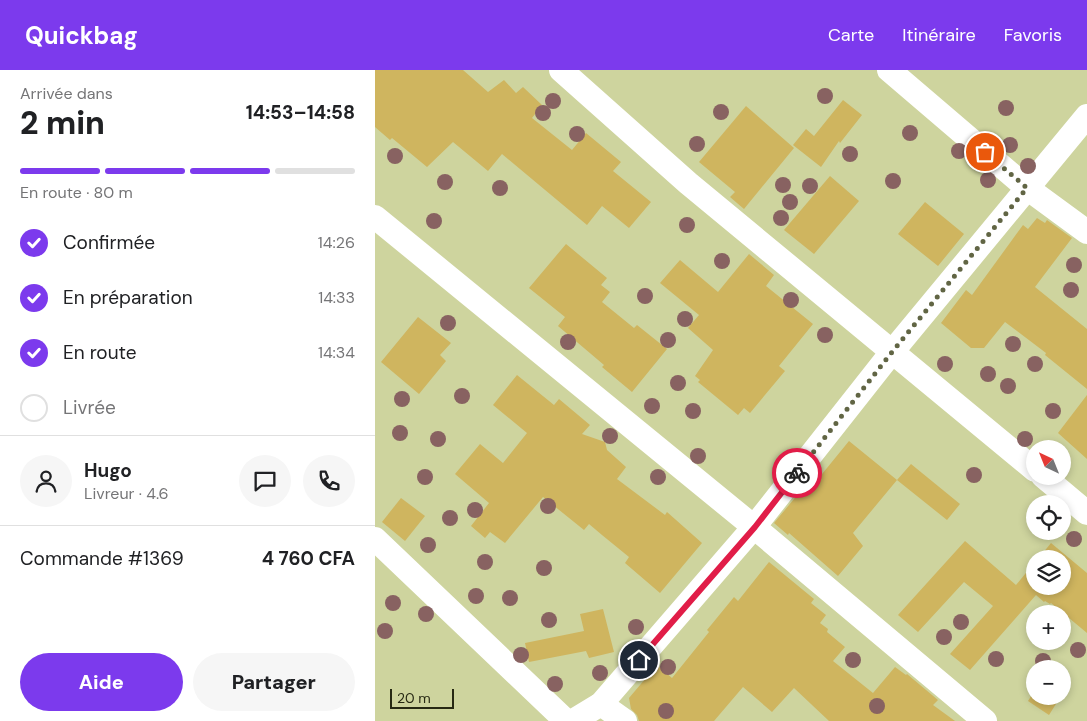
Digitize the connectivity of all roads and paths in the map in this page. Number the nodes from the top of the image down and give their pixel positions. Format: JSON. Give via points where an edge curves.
{"nodes":[{"id":1,"x":561,"y":70,"type":"edge"},
{"id":2,"x":889,"y":70,"type":"edge"},
{"id":3,"x":1087,"y":116,"type":"edge"},
{"id":4,"x":1027,"y":188,"type":"junction"},
{"id":5,"x":375,"y":217,"type":"edge"},
{"id":6,"x":1087,"y":232,"type":"edge"},
{"id":7,"x":892,"y":352,"type":"junction"},
{"id":8,"x":1026,"y":463,"type":"edge"},
{"id":9,"x":1054,"y":485,"type":"edge"},
{"id":10,"x":1087,"y":513,"type":"edge"},
{"id":11,"x":755,"y":527,"type":"junction"},
{"id":12,"x":375,"y":539,"type":"edge"},
{"id":13,"x":601,"y":704,"type":"junction"},
{"id":14,"x":566,"y":721,"type":"edge"},
{"id":15,"x":573,"y":721,"type":"edge"},
{"id":16,"x":625,"y":721,"type":"edge"},
{"id":17,"x":985,"y":721,"type":"edge"}],
"edges":[{"from":1,"to":7,"type":"street","via":[[688,183]]},
{"from":2,"to":4,"type":"street"},
{"from":3,"to":4,"type":"street"},
{"from":4,"to":6,"type":"street"},
{"from":4,"to":7,"type":"street"},
{"from":5,"to":11,"type":"street"},
{"from":7,"to":8,"type":"street"},
{"from":7,"to":11,"type":"street"},
{"from":9,"to":10,"type":"street"},
{"from":11,"to":13,"type":"street"},
{"from":11,"to":17,"type":"street"},
{"from":12,"to":14,"type":"street"},
{"from":13,"to":15,"type":"street"},
{"from":13,"to":16,"type":"street"}]}
